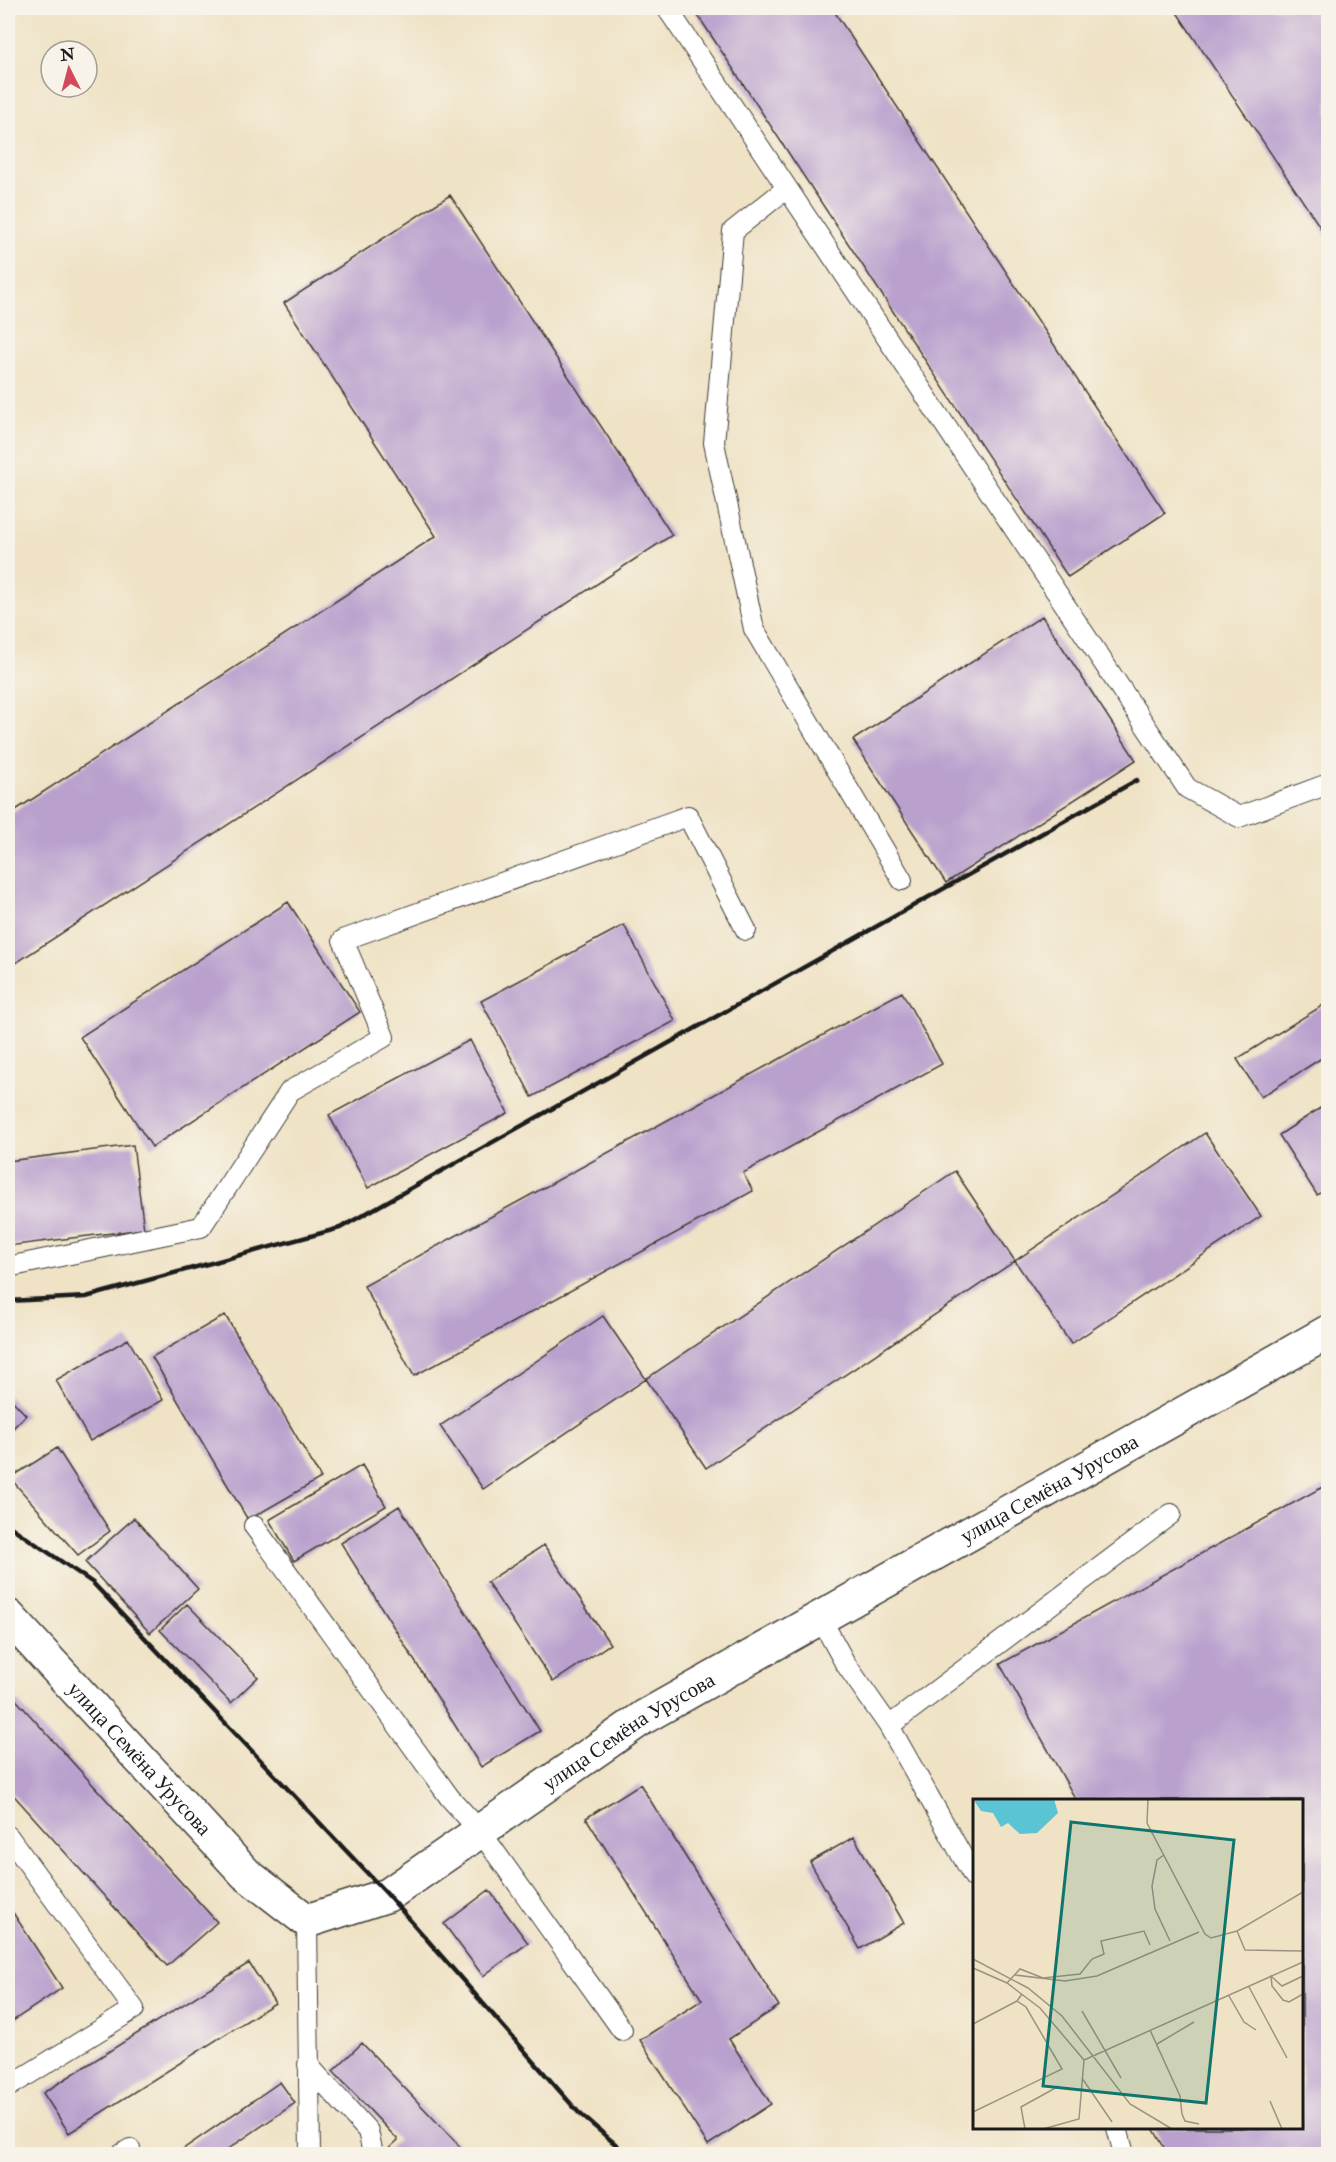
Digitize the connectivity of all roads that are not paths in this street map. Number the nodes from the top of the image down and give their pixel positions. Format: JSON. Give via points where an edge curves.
{"nodes":[{"id":1,"x":667,"y":8,"type":"edge"},
{"id":2,"x":787,"y":188,"type":"junction"},
{"id":3,"x":1329,"y":784,"type":"edge"},
{"id":4,"x":902,"y":880,"type":"dead end"},
{"id":5,"x":746,"y":930,"type":"dead end"},
{"id":6,"x":8,"y":1267,"type":"edge"},
{"id":7,"x":1329,"y":1332,"type":"edge"},
{"id":8,"x":1171,"y":1514,"type":"dead end"},
{"id":9,"x":254,"y":1526,"type":"dead end"},
{"id":10,"x":8,"y":1616,"type":"edge"},
{"id":11,"x":821,"y":1618,"type":"junction"},
{"id":12,"x":889,"y":1726,"type":"junction"},
{"id":13,"x":480,"y":1830,"type":"junction"},
{"id":14,"x":8,"y":1836,"type":"edge"},
{"id":15,"x":973,"y":1873,"type":"edge"},
{"id":16,"x":307,"y":1921,"type":"junction"},
{"id":17,"x":622,"y":2030,"type":"dead end"},
{"id":18,"x":308,"y":2065,"type":"junction"},
{"id":19,"x":8,"y":2087,"type":"edge"},
{"id":20,"x":1118,"y":2129,"type":"edge"},
{"id":21,"x":310,"y":2154,"type":"edge"},
{"id":22,"x":373,"y":2154,"type":"edge"},
{"id":23,"x":1124,"y":2154,"type":"edge"}],
"edges":[{"from":1,"to":2,"type":"lane"},
{"from":2,"to":3,"type":"lane","via":[[1187,788],[1239,817]]},
{"from":2,"to":4,"type":"lane","via":[[733,231],[714,443],[754,629]]},
{"from":5,"to":6,"type":"lane","via":[[688,816],[343,940],[384,1037],[290,1091],[201,1227]]},
{"from":7,"to":11,"type":"street","name":"улица Семёна Урусова"},
{"from":8,"to":12,"type":"lane"},
{"from":9,"to":13,"type":"lane","via":[[450,1797]]},
{"from":10,"to":16,"type":"street","name":"улица Семёна Урусова","via":[[246,1874]]},
{"from":11,"to":12,"type":"lane","via":[[845,1663]]},
{"from":11,"to":13,"type":"street","name":"улица Семёна Урусова","via":[[644,1717]]},
{"from":12,"to":15,"type":"lane"},
{"from":13,"to":16,"type":"street","name":"улица Семёна Урусова","via":[[388,1894]]},
{"from":13,"to":17,"type":"lane"},
{"from":14,"to":19,"type":"lane","via":[[134,2009]]},
{"from":16,"to":18,"type":"lane"},
{"from":18,"to":21,"type":"lane"},
{"from":18,"to":22,"type":"lane","via":[[368,2131]]},
{"from":20,"to":23,"type":"lane"}]}
